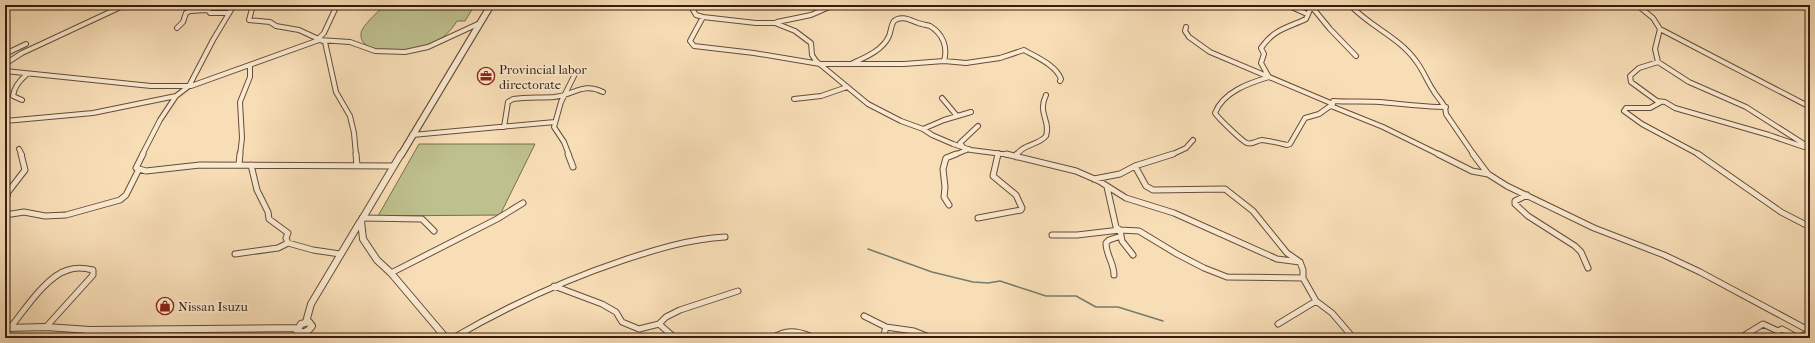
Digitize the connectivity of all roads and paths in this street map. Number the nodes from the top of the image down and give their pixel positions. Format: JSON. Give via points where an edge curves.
{"nodes":[{"id":1,"x":125,"y":5,"type":"edge"},
{"id":2,"x":234,"y":5,"type":"edge"},
{"id":3,"x":253,"y":5,"type":"edge"},
{"id":4,"x":337,"y":5,"type":"edge"},
{"id":5,"x":492,"y":5,"type":"edge"},
{"id":6,"x":694,"y":5,"type":"edge"},
{"id":7,"x":834,"y":5,"type":"edge"},
{"id":8,"x":1287,"y":5,"type":"edge"},
{"id":9,"x":1350,"y":5,"type":"edge"},
{"id":10,"x":1637,"y":5,"type":"edge"},
{"id":11,"x":1312,"y":6,"type":"edge"},
{"id":12,"x":229,"y":13,"type":"junction"},
{"id":13,"x":1307,"y":14,"type":"junction"},
{"id":14,"x":703,"y":17,"type":"junction"},
{"id":15,"x":480,"y":23,"type":"junction"},
{"id":16,"x":775,"y":23,"type":"junction"},
{"id":17,"x":1186,"y":27,"type":"dead end"},
{"id":18,"x":177,"y":28,"type":"dead end"},
{"id":19,"x":1660,"y":29,"type":"junction"},
{"id":20,"x":319,"y":39,"type":"junction"},
{"id":21,"x":26,"y":44,"type":"dead end"},
{"id":22,"x":5,"y":54,"type":"edge"},
{"id":23,"x":1356,"y":56,"type":"dead end"},
{"id":24,"x":944,"y":61,"type":"junction"},
{"id":25,"x":1658,"y":62,"type":"junction"},
{"id":26,"x":5,"y":64,"type":"edge"},
{"id":27,"x":820,"y":64,"type":"junction"},
{"id":28,"x":850,"y":64,"type":"junction"},
{"id":29,"x":250,"y":66,"type":"junction"},
{"id":30,"x":5,"y":72,"type":"edge"},
{"id":31,"x":575,"y":74,"type":"dead end"},
{"id":32,"x":26,"y":75,"type":"junction"},
{"id":33,"x":1269,"y":77,"type":"junction"},
{"id":34,"x":1060,"y":81,"type":"dead end"},
{"id":35,"x":189,"y":86,"type":"junction"},
{"id":36,"x":847,"y":87,"type":"junction"},
{"id":37,"x":603,"y":92,"type":"dead end"},
{"id":38,"x":1046,"y":94,"type":"dead end"},
{"id":39,"x":176,"y":96,"type":"junction"},
{"id":40,"x":563,"y":96,"type":"junction"},
{"id":41,"x":942,"y":98,"type":"dead end"},
{"id":42,"x":794,"y":99,"type":"dead end"},
{"id":43,"x":22,"y":100,"type":"dead end"},
{"id":44,"x":1662,"y":102,"type":"junction"},
{"id":45,"x":1332,"y":105,"type":"junction"},
{"id":46,"x":1446,"y":107,"type":"junction"},
{"id":47,"x":1810,"y":107,"type":"edge"},
{"id":48,"x":971,"y":112,"type":"dead end"},
{"id":49,"x":957,"y":116,"type":"junction"},
{"id":50,"x":5,"y":121,"type":"edge"},
{"id":51,"x":555,"y":122,"type":"junction"},
{"id":52,"x":978,"y":126,"type":"dead end"},
{"id":53,"x":504,"y":127,"type":"junction"},
{"id":54,"x":923,"y":129,"type":"junction"},
{"id":55,"x":412,"y":135,"type":"junction"},
{"id":56,"x":1193,"y":140,"type":"dead end"},
{"id":57,"x":1810,"y":148,"type":"edge"},
{"id":58,"x":19,"y":149,"type":"dead end"},
{"id":59,"x":972,"y":150,"type":"junction"},
{"id":60,"x":998,"y":153,"type":"junction"},
{"id":61,"x":1017,"y":157,"type":"junction"},
{"id":62,"x":239,"y":164,"type":"junction"},
{"id":63,"x":251,"y":165,"type":"junction"},
{"id":64,"x":357,"y":166,"type":"junction"},
{"id":65,"x":393,"y":166,"type":"junction"},
{"id":66,"x":1135,"y":166,"type":"junction"},
{"id":67,"x":573,"y":167,"type":"dead end"},
{"id":68,"x":139,"y":169,"type":"junction"},
{"id":69,"x":1488,"y":174,"type":"junction"},
{"id":70,"x":1094,"y":179,"type":"junction"},
{"id":71,"x":1107,"y":187,"type":"junction"},
{"id":72,"x":1527,"y":195,"type":"junction"},
{"id":73,"x":523,"y":203,"type":"dead end"},
{"id":74,"x":5,"y":204,"type":"edge"},
{"id":75,"x":948,"y":205,"type":"dead end"},
{"id":76,"x":5,"y":215,"type":"edge"},
{"id":77,"x":978,"y":218,"type":"dead end"},
{"id":78,"x":362,"y":219,"type":"junction"},
{"id":79,"x":1810,"y":227,"type":"edge"},
{"id":80,"x":434,"y":231,"type":"dead end"},
{"id":81,"x":1120,"y":233,"type":"junction"},
{"id":82,"x":1052,"y":235,"type":"dead end"},
{"id":83,"x":725,"y":237,"type":"dead end"},
{"id":84,"x":288,"y":243,"type":"junction"},
{"id":85,"x":235,"y":254,"type":"dead end"},
{"id":86,"x":340,"y":254,"type":"junction"},
{"id":87,"x":1133,"y":255,"type":"dead end"},
{"id":88,"x":1300,"y":262,"type":"junction"},
{"id":89,"x":1588,"y":268,"type":"dead end"},
{"id":90,"x":391,"y":273,"type":"junction"},
{"id":91,"x":1114,"y":275,"type":"dead end"},
{"id":92,"x":1303,"y":278,"type":"junction"},
{"id":93,"x":554,"y":286,"type":"junction"},
{"id":94,"x":738,"y":291,"type":"dead end"},
{"id":95,"x":1316,"y":301,"type":"junction"},
{"id":96,"x":864,"y":316,"type":"dead end"},
{"id":97,"x":306,"y":322,"type":"junction"},
{"id":98,"x":659,"y":324,"type":"junction"},
{"id":99,"x":1278,"y":324,"type":"dead end"},
{"id":100,"x":46,"y":327,"type":"junction"},
{"id":101,"x":886,"y":327,"type":"junction"},
{"id":102,"x":8,"y":328,"type":"edge"},
{"id":103,"x":298,"y":328,"type":"junction"},
{"id":104,"x":90,"y":330,"type":"junction"},
{"id":105,"x":1810,"y":332,"type":"edge"},
{"id":106,"x":308,"y":334,"type":"edge"},
{"id":107,"x":1350,"y":334,"type":"dead end"},
{"id":108,"x":83,"y":338,"type":"edge"},
{"id":109,"x":446,"y":338,"type":"edge"},
{"id":110,"x":453,"y":338,"type":"edge"},
{"id":111,"x":675,"y":338,"type":"edge"},
{"id":112,"x":772,"y":338,"type":"edge"},
{"id":113,"x":810,"y":338,"type":"edge"},
{"id":114,"x":883,"y":338,"type":"edge"},
{"id":115,"x":932,"y":338,"type":"edge"},
{"id":116,"x":1740,"y":338,"type":"edge"}],
"edges":[{"from":1,"to":26,"type":"street","via":[[22,53]]},
{"from":2,"to":12,"type":"street"},
{"from":3,"to":20,"type":"street","via":[[249,20],[270,22]]},
{"from":4,"to":20,"type":"street"},
{"from":5,"to":15,"type":"street"},
{"from":6,"to":14,"type":"street","via":[[696,15]]},
{"from":7,"to":16,"type":"street","via":[[811,15]]},
{"from":8,"to":13,"type":"street"},
{"from":9,"to":46,"type":"street","via":[[1361,17],[1388,34],[1416,60],[1434,92]]},
{"from":10,"to":19,"type":"street","via":[[1658,23]]},
{"from":11,"to":13,"type":"street"},
{"from":11,"to":23,"type":"street"},
{"from":12,"to":18,"type":"street","via":[[190,11]]},
{"from":12,"to":35,"type":"street"},
{"from":13,"to":33,"type":"street","via":[[1306,19],[1278,29],[1264,43],[1261,48],[1264,54],[1261,63]]},
{"from":14,"to":16,"type":"street"},
{"from":14,"to":27,"type":"street","via":[[690,41],[694,46]]},
{"from":15,"to":20,"type":"street","via":[[428,47],[405,52],[375,51],[350,42]]},
{"from":15,"to":55,"type":"street"},
{"from":16,"to":27,"type":"street","via":[[809,40],[813,58]]},
{"from":17,"to":33,"type":"street","via":[[1189,36],[1210,52]]},
{"from":19,"to":25,"type":"street","via":[[1661,34],[1656,41],[1655,50]]},
{"from":19,"to":47,"type":"street"},
{"from":20,"to":29,"type":"street"},
{"from":20,"to":64,"type":"street","via":[[325,42],[336,92],[350,116]]},
{"from":21,"to":22,"type":"street"},
{"from":24,"to":28,"type":"street"},
{"from":24,"to":28,"type":"street","via":[[946,47],[936,32],[929,26],[901,18],[892,22],[888,38],[879,49]]},
{"from":24,"to":34,"type":"street","via":[[972,62],[1024,50],[1054,70]]},
{"from":25,"to":44,"type":"street","via":[[1643,65],[1630,76],[1631,82],[1640,90]]},
{"from":25,"to":57,"type":"street","via":[[1682,79],[1762,116]]},
{"from":27,"to":28,"type":"street"},
{"from":27,"to":36,"type":"street"},
{"from":29,"to":35,"type":"street"},
{"from":29,"to":62,"type":"street","via":[[250,77],[240,102],[242,138]]},
{"from":30,"to":32,"type":"street"},
{"from":31,"to":40,"type":"street"},
{"from":32,"to":35,"type":"street","via":[[151,86]]},
{"from":32,"to":43,"type":"street","via":[[12,93]]},
{"from":33,"to":45,"type":"street"},
{"from":33,"to":45,"type":"street","via":[[1252,81],[1222,102],[1215,111],[1217,118],[1245,144],[1260,140],[1288,145],[1303,120],[1319,114]]},
{"from":35,"to":39,"type":"street"},
{"from":36,"to":42,"type":"street","via":[[825,96]]},
{"from":36,"to":54,"type":"street","via":[[868,104]]},
{"from":37,"to":40,"type":"street","via":[[591,88]]},
{"from":38,"to":61,"type":"street","via":[[1042,111],[1047,135],[1023,148],[1017,153]]},
{"from":39,"to":50,"type":"street","via":[[93,113]]},
{"from":39,"to":68,"type":"street","via":[[160,120],[136,168]]},
{"from":40,"to":51,"type":"street"},
{"from":40,"to":53,"type":"street","via":[[513,99],[508,102]]},
{"from":41,"to":49,"type":"street"},
{"from":44,"to":57,"type":"street","via":[[1704,118]]},
{"from":44,"to":79,"type":"street","via":[[1650,108],[1626,108],[1624,111],[1652,130],[1704,157],[1779,212]]},
{"from":45,"to":46,"type":"street","via":[[1333,100]]},
{"from":45,"to":69,"type":"street","via":[[1472,171]]},
{"from":46,"to":69,"type":"street","via":[[1446,114]]},
{"from":48,"to":49,"type":"street"},
{"from":49,"to":54,"type":"street"},
{"from":51,"to":53,"type":"street"},
{"from":51,"to":67,"type":"street","via":[[554,127],[564,142]]},
{"from":52,"to":59,"type":"street","via":[[960,144]]},
{"from":53,"to":55,"type":"street"},
{"from":54,"to":59,"type":"street"},
{"from":55,"to":65,"type":"street"},
{"from":56,"to":66,"type":"street","via":[[1181,151],[1160,160]]},
{"from":58,"to":74,"type":"street","via":[[24,170],[8,192]]},
{"from":59,"to":60,"type":"street"},
{"from":59,"to":75,"type":"street","via":[[946,158],[942,167],[946,189],[944,197]]},
{"from":60,"to":61,"type":"street"},
{"from":60,"to":77,"type":"street","via":[[993,176],[1016,195],[1022,208]]},
{"from":61,"to":70,"type":"street","via":[[1076,171]]},
{"from":62,"to":63,"type":"street"},
{"from":62,"to":68,"type":"street","via":[[146,171]]},
{"from":63,"to":64,"type":"street"},
{"from":63,"to":84,"type":"street","via":[[257,190],[269,219],[288,233]]},
{"from":64,"to":65,"type":"street"},
{"from":65,"to":78,"type":"street"},
{"from":66,"to":70,"type":"street","via":[[1120,174]]},
{"from":66,"to":88,"type":"street","via":[[1146,186],[1153,190],[1225,190],[1253,211],[1287,253]]},
{"from":68,"to":76,"type":"street","via":[[126,195],[115,202],[66,215],[45,216],[24,212]]},
{"from":69,"to":72,"type":"street"},
{"from":70,"to":71,"type":"street"},
{"from":71,"to":81,"type":"street","via":[[1116,227]]},
{"from":71,"to":88,"type":"street","via":[[1126,198],[1174,213],[1277,259]]},
{"from":72,"to":89,"type":"street","via":[[1515,201],[1515,204],[1528,216],[1575,246],[1581,252]]},
{"from":72,"to":105,"type":"street","via":[[1594,228],[1700,272]]},
{"from":73,"to":90,"type":"street"},
{"from":78,"to":80,"type":"street","via":[[422,219]]},
{"from":78,"to":86,"type":"street"},
{"from":78,"to":90,"type":"street","via":[[363,239],[377,260]]},
{"from":81,"to":82,"type":"street"},
{"from":81,"to":87,"type":"street","via":[[1124,244]]},
{"from":81,"to":91,"type":"street","via":[[1106,244]]},
{"from":81,"to":92,"type":"street","via":[[1144,233],[1177,254],[1227,277]]},
{"from":83,"to":93,"type":"street","via":[[669,246]]},
{"from":84,"to":85,"type":"street","via":[[278,248]]},
{"from":84,"to":86,"type":"street"},
{"from":86,"to":97,"type":"street","via":[[312,304]]},
{"from":88,"to":92,"type":"street"},
{"from":90,"to":109,"type":"street"},
{"from":92,"to":95,"type":"street"},
{"from":93,"to":98,"type":"street","via":[[614,310],[622,322],[639,329]]},
{"from":93,"to":110,"type":"street","via":[[488,316]]},
{"from":94,"to":98,"type":"street","via":[[680,310]]},
{"from":95,"to":99,"type":"street"},
{"from":95,"to":107,"type":"street","via":[[1332,313]]},
{"from":96,"to":101,"type":"street"},
{"from":97,"to":103,"type":"street"},
{"from":97,"to":106,"type":"street","via":[[312,324]]},
{"from":98,"to":111,"type":"street"},
{"from":100,"to":102,"type":"street"},
{"from":100,"to":102,"type":"street","via":[[93,275],[93,270],[70,269],[62,272],[51,280]]},
{"from":100,"to":104,"type":"street"},
{"from":101,"to":114,"type":"street"},
{"from":101,"to":115,"type":"street","via":[[914,331]]},
{"from":103,"to":104,"type":"street"},
{"from":103,"to":106,"type":"street","via":[[297,331]]},
{"from":104,"to":108,"type":"street"},
{"from":105,"to":116,"type":"street","via":[[1798,338],[1782,329],[1778,331],[1763,324]]},
{"from":112,"to":113,"type":"street","via":[[783,331],[795,330]]}]}
